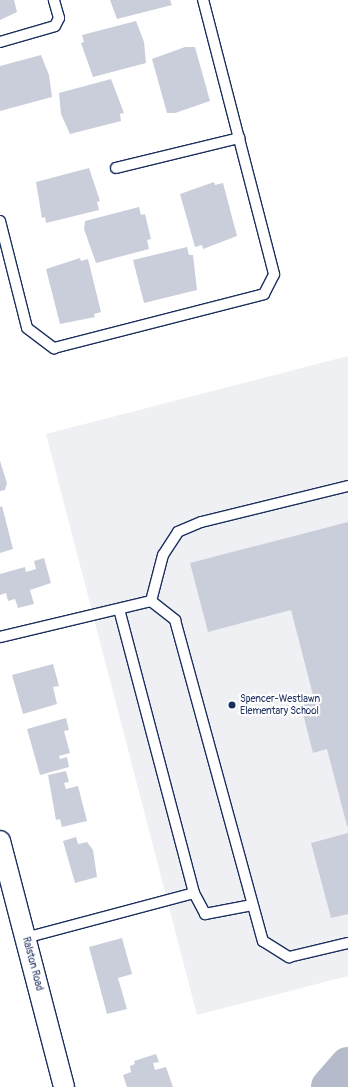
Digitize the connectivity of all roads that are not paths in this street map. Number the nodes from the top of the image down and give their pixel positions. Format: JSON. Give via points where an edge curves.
{"nodes":[{"id":1,"x":54,"y":0,"type":"edge"},
{"id":2,"x":203,"y":0,"type":"edge"},
{"id":3,"x":0,"y":42,"type":"edge"},
{"id":4,"x":239,"y":138,"type":"junction"},
{"id":5,"x":116,"y":168,"type":"dead end"},
{"id":6,"x":0,"y":221,"type":"edge"},
{"id":7,"x":348,"y":486,"type":"edge"},
{"id":8,"x":151,"y":601,"type":"junction"},
{"id":9,"x":119,"y":609,"type":"junction"},
{"id":10,"x":0,"y":637,"type":"edge"},
{"id":11,"x":0,"y":841,"type":"edge"},
{"id":12,"x":4,"y":870,"type":"edge"},
{"id":13,"x":194,"y":892,"type":"junction"},
{"id":14,"x":252,"y":905,"type":"junction"},
{"id":15,"x":25,"y":938,"type":"junction"},
{"id":16,"x":348,"y":943,"type":"edge"},
{"id":17,"x":64,"y":1087,"type":"edge"}],
"edges":[{"from":1,"to":3,"type":"lane","via":[[59,18],[55,26]]},
{"from":2,"to":4,"type":"lane"},
{"from":4,"to":5,"type":"lane"},
{"from":4,"to":6,"type":"lane","via":[[274,274],[264,294],[54,348],[27,328]]},
{"from":7,"to":8,"type":"lane","via":[[201,522],[178,532],[163,555]]},
{"from":8,"to":9,"type":"lane"},
{"from":8,"to":14,"type":"lane","via":[[175,620]]},
{"from":9,"to":10,"type":"lane"},
{"from":9,"to":13,"type":"lane"},
{"from":11,"to":12,"type":"street","name":"Ralston Road"},
{"from":12,"to":15,"type":"street","name":"Ralston Road"},
{"from":13,"to":14,"type":"lane","via":[[206,914]]},
{"from":13,"to":15,"type":"lane"},
{"from":14,"to":16,"type":"lane","via":[[264,941],[289,957]]},
{"from":15,"to":17,"type":"street","name":"Ralston Road"}]}
